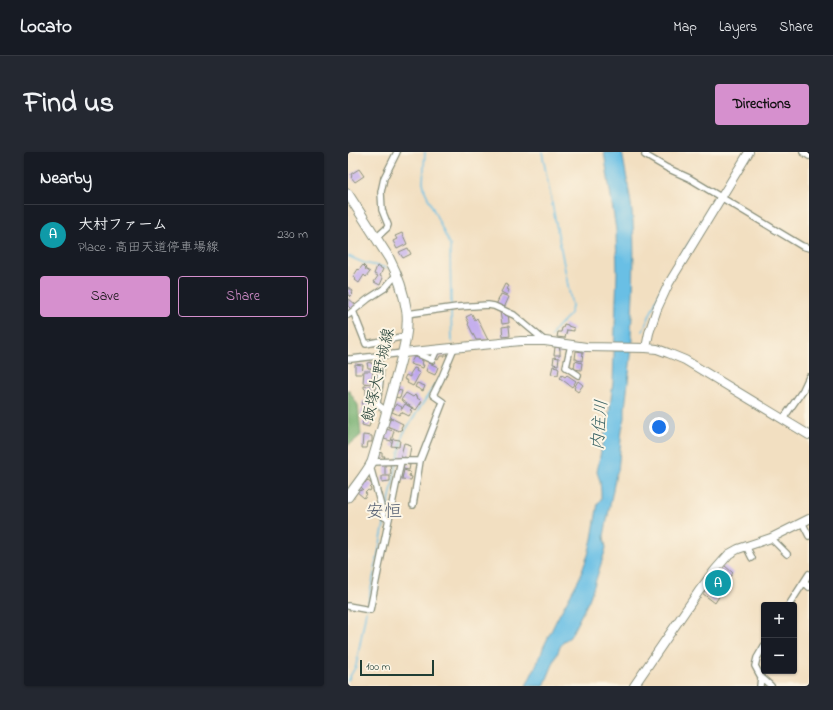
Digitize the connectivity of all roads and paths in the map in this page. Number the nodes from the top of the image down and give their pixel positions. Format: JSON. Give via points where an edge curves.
{"nodes":[{"id":1,"x":397,"y":152,"type":"edge"},
{"id":2,"x":647,"y":152,"type":"edge"},
{"id":3,"x":749,"y":152,"type":"edge"},
{"id":4,"x":803,"y":152,"type":"edge"},
{"id":5,"x":809,"y":156,"type":"edge"},
{"id":6,"x":348,"y":194,"type":"edge"},
{"id":7,"x":722,"y":198,"type":"junction"},
{"id":8,"x":376,"y":238,"type":"junction"},
{"id":9,"x":809,"y":248,"type":"edge"},
{"id":10,"x":397,"y":274,"type":"junction"},
{"id":11,"x":350,"y":313,"type":"edge"},
{"id":12,"x":407,"y":314,"type":"junction"},
{"id":13,"x":406,"y":336,"type":"junction"},
{"id":14,"x":545,"y":341,"type":"junction"},
{"id":15,"x":571,"y":345,"type":"junction"},
{"id":16,"x":454,"y":348,"type":"junction"},
{"id":17,"x":642,"y":348,"type":"junction"},
{"id":18,"x":402,"y":353,"type":"junction"},
{"id":19,"x":378,"y":356,"type":"junction"},
{"id":20,"x":348,"y":359,"type":"edge"},
{"id":21,"x":578,"y":375,"type":"dead end"},
{"id":22,"x":809,"y":377,"type":"edge"},
{"id":23,"x":387,"y":412,"type":"junction"},
{"id":24,"x":783,"y":419,"type":"junction"},
{"id":25,"x":809,"y":435,"type":"edge"},
{"id":26,"x":398,"y":461,"type":"junction"},
{"id":27,"x":420,"y":461,"type":"junction"},
{"id":28,"x":371,"y":464,"type":"junction"},
{"id":29,"x":348,"y":497,"type":"edge"},
{"id":30,"x":413,"y":505,"type":"dead end"},
{"id":31,"x":387,"y":518,"type":"junction"},
{"id":32,"x":806,"y":520,"type":"edge"},
{"id":33,"x":809,"y":536,"type":"edge"},
{"id":34,"x":771,"y":538,"type":"junction"},
{"id":35,"x":746,"y":546,"type":"junction"},
{"id":36,"x":787,"y":554,"type":"dead end"},
{"id":37,"x":752,"y":558,"type":"dead end"},
{"id":38,"x":809,"y":574,"type":"edge"},
{"id":39,"x":804,"y":582,"type":"junction"},
{"id":40,"x":809,"y":587,"type":"edge"},
{"id":41,"x":791,"y":602,"type":"edge"},
{"id":42,"x":348,"y":606,"type":"edge"},
{"id":43,"x":761,"y":651,"type":"edge"},
{"id":44,"x":762,"y":677,"type":"junction"},
{"id":45,"x":634,"y":686,"type":"edge"},
{"id":46,"x":760,"y":686,"type":"edge"},
{"id":47,"x":771,"y":686,"type":"edge"}],
"edges":[{"from":1,"to":8,"type":"street","via":[[384,178],[381,192],[382,210],[388,225]]},
{"from":2,"to":7,"type":"street","via":[[645,155]]},
{"from":3,"to":7,"type":"street"},
{"from":4,"to":5,"type":"street"},
{"from":6,"to":8,"type":"main road","name":"飯塚大野城線"},
{"from":7,"to":9,"type":"street"},
{"from":7,"to":17,"type":"street","via":[[662,296]]},
{"from":8,"to":10,"type":"main road","name":"飯塚大野城線"},
{"from":10,"to":11,"type":"street","via":[[385,288]]},
{"from":10,"to":12,"type":"main road","name":"飯塚大野城線"},
{"from":11,"to":13,"type":"street","via":[[366,344]]},
{"from":12,"to":13,"type":"main road","name":"飯塚大野城線"},
{"from":12,"to":14,"type":"street","via":[[456,307],[494,306],[514,315]]},
{"from":13,"to":18,"type":"main road","name":"飯塚大野城線"},
{"from":14,"to":15,"type":"street"},
{"from":14,"to":16,"type":"street"},
{"from":15,"to":17,"type":"street"},
{"from":15,"to":21,"type":"street","via":[[566,367]]},
{"from":16,"to":18,"type":"street"},
{"from":16,"to":27,"type":"street","via":[[433,395],[443,402]]},
{"from":17,"to":24,"type":"street","via":[[658,349],[685,360]]},
{"from":18,"to":19,"type":"street"},
{"from":18,"to":23,"type":"main road","name":"飯塚大野城線"},
{"from":19,"to":20,"type":"street"},
{"from":19,"to":23,"type":"street","via":[[381,375],[377,404]]},
{"from":22,"to":24,"type":"street"},
{"from":23,"to":28,"type":"main road","name":"飯塚大野城線"},
{"from":24,"to":25,"type":"street"},
{"from":26,"to":27,"type":"street"},
{"from":26,"to":28,"type":"street"},
{"from":26,"to":31,"type":"street"},
{"from":27,"to":30,"type":"street"},
{"from":28,"to":29,"type":"main road","name":"飯塚大野城線"},
{"from":28,"to":31,"type":"street"},
{"from":31,"to":42,"type":"street","via":[[370,610]]},
{"from":32,"to":33,"type":"street"},
{"from":32,"to":34,"type":"street"},
{"from":34,"to":35,"type":"street"},
{"from":34,"to":36,"type":"street"},
{"from":35,"to":37,"type":"street"},
{"from":35,"to":45,"type":"street","via":[[729,554],[715,570]]},
{"from":38,"to":39,"type":"street"},
{"from":39,"to":40,"type":"street"},
{"from":39,"to":41,"type":"street"},
{"from":43,"to":44,"type":"street","via":[[754,666]]},
{"from":44,"to":46,"type":"street"},
{"from":44,"to":47,"type":"street"}]}
